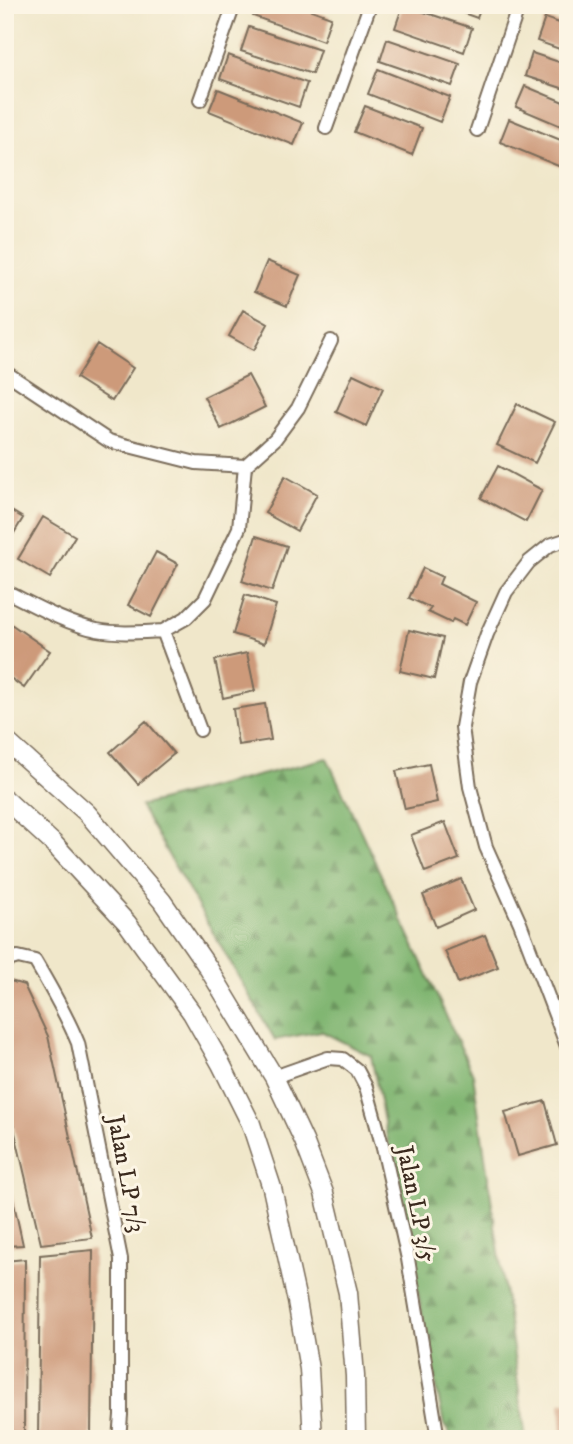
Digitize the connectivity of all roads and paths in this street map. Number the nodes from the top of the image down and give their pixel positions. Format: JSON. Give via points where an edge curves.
{"nodes":[{"id":1,"x":234,"y":5,"type":"edge"},
{"id":2,"x":370,"y":5,"type":"edge"},
{"id":3,"x":519,"y":5,"type":"edge"},
{"id":4,"x":200,"y":100,"type":"dead end"},
{"id":5,"x":326,"y":128,"type":"dead end"},
{"id":6,"x":477,"y":131,"type":"dead end"},
{"id":7,"x":331,"y":341,"type":"dead end"},
{"id":8,"x":5,"y":372,"type":"edge"},
{"id":9,"x":245,"y":466,"type":"junction"},
{"id":10,"x":568,"y":538,"type":"edge"},
{"id":11,"x":5,"y":591,"type":"edge"},
{"id":12,"x":163,"y":631,"type":"junction"},
{"id":13,"x":200,"y":730,"type":"dead end"},
{"id":14,"x":5,"y":740,"type":"edge"},
{"id":15,"x":5,"y":799,"type":"edge"},
{"id":16,"x":5,"y":961,"type":"edge"},
{"id":17,"x":568,"y":1049,"type":"edge"},
{"id":18,"x":274,"y":1077,"type":"junction"},
{"id":19,"x":119,"y":1439,"type":"edge"},
{"id":20,"x":313,"y":1439,"type":"edge"},
{"id":21,"x":356,"y":1439,"type":"edge"},
{"id":22,"x":438,"y":1439,"type":"edge"}],
"edges":[{"from":1,"to":4,"type":"street"},
{"from":2,"to":5,"type":"street"},
{"from":3,"to":6,"type":"street"},
{"from":7,"to":9,"type":"street","via":[[298,408],[275,439]]},
{"from":8,"to":9,"type":"street","via":[[109,441],[196,463]]},
{"from":9,"to":12,"type":"street","via":[[239,528],[205,599],[186,618]]},
{"from":10,"to":17,"type":"street","via":[[529,562],[506,592],[470,682],[462,727],[470,788],[486,847]]},
{"from":11,"to":12,"type":"street","via":[[97,629]]},
{"from":12,"to":13,"type":"street"},
{"from":14,"to":18,"type":"main road","via":[[87,813],[162,901]]},
{"from":15,"to":20,"type":"main road","via":[[127,923],[191,1013],[251,1124],[272,1188],[298,1301],[309,1369]]},
{"from":16,"to":19,"type":"street","name":"Jalan LP 7/3","via":[[18,957],[35,961],[78,1043],[121,1259]]},
{"from":18,"to":21,"type":"main road","via":[[324,1193],[348,1293]]},
{"from":18,"to":22,"type":"street","name":"Jalan LP 3/5","via":[[328,1058],[343,1059],[357,1070],[366,1087],[408,1259]]}]}
